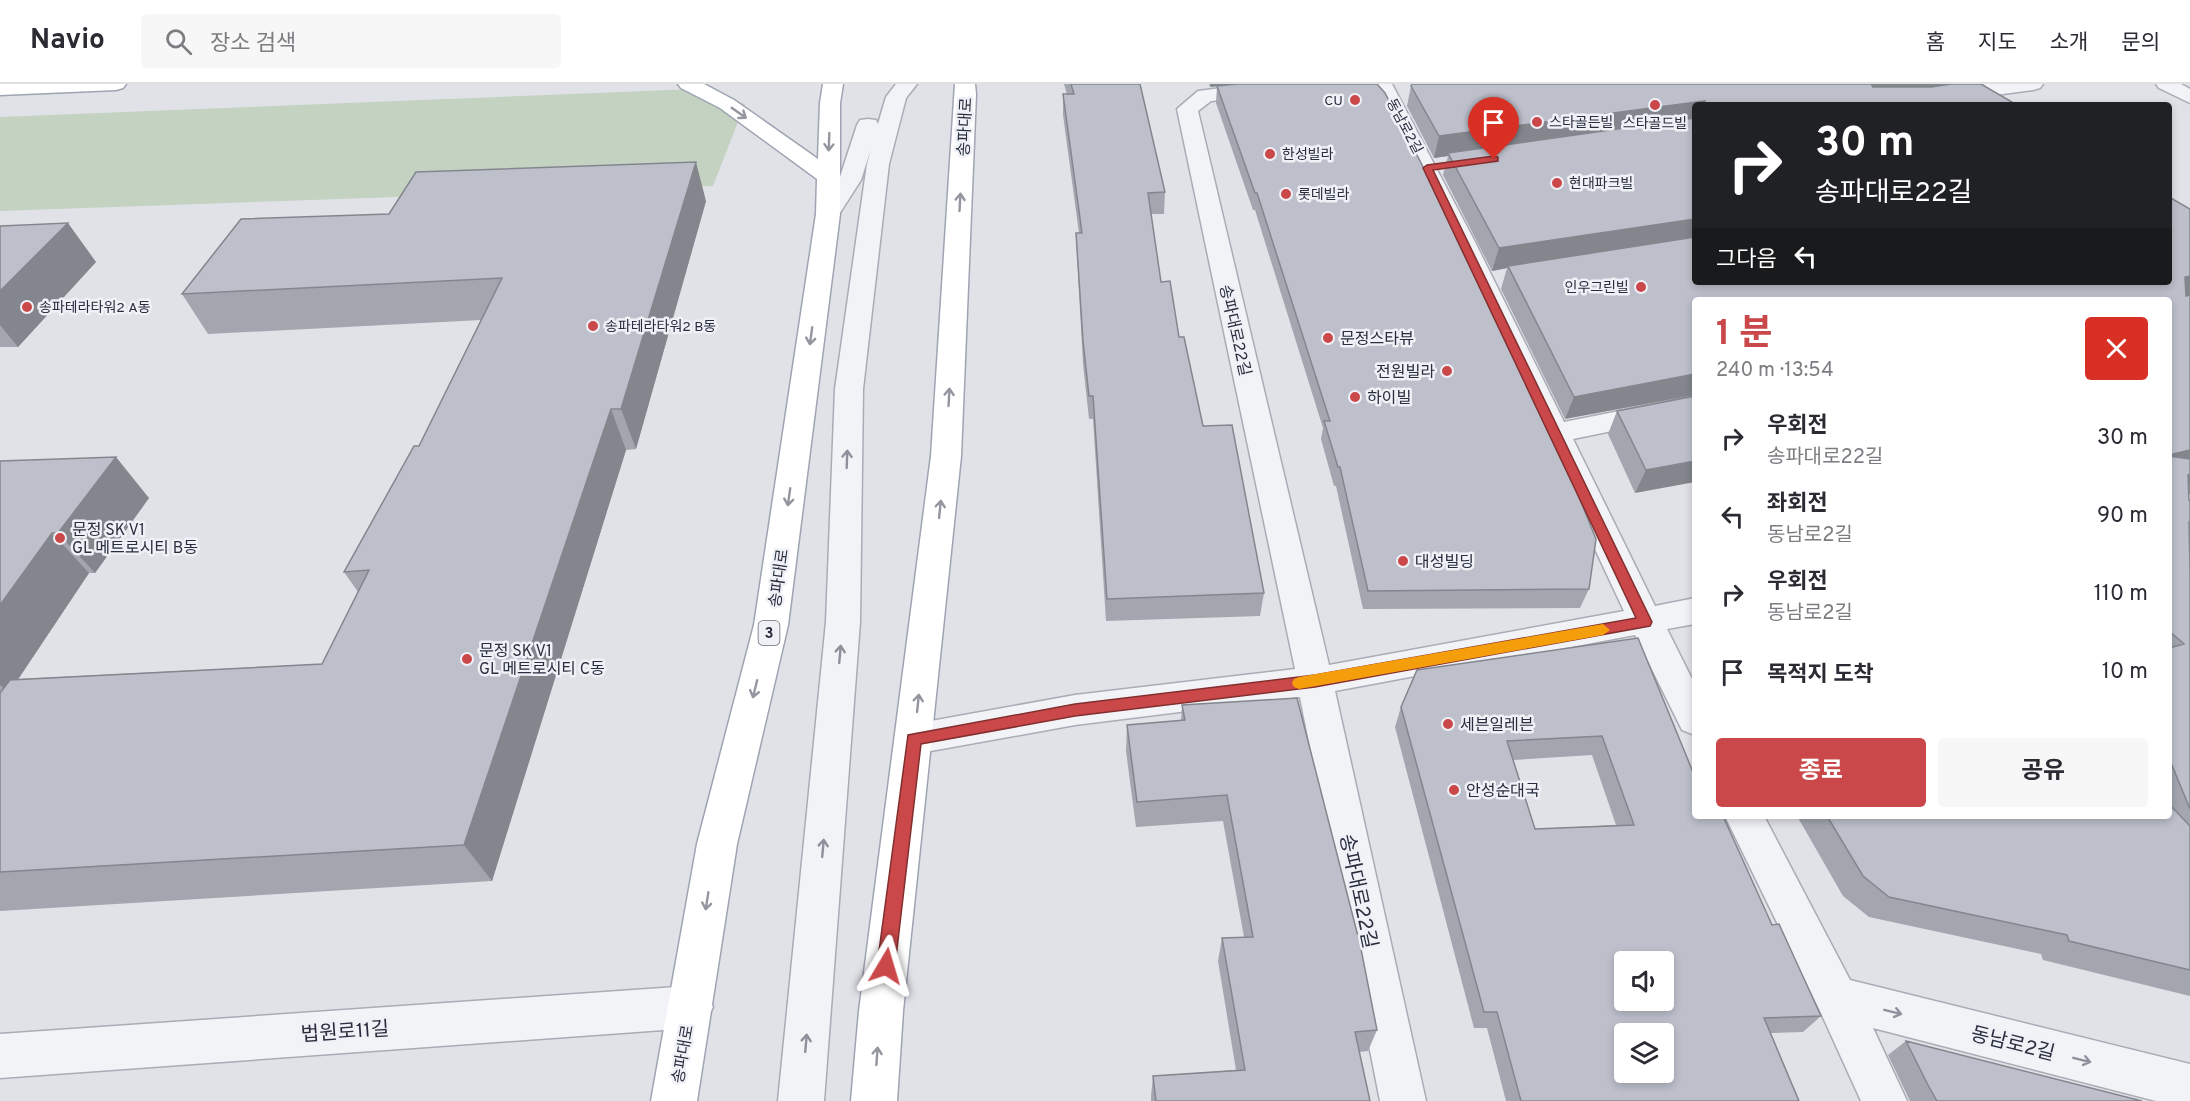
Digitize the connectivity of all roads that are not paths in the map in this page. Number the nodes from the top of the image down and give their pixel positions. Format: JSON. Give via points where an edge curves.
{"nodes":[{"id":1,"x":116,"y":84,"type":"edge"},
{"id":2,"x":688,"y":84,"type":"edge"},
{"id":3,"x":833,"y":84,"type":"edge"},
{"id":4,"x":883,"y":84,"type":"edge"},
{"id":5,"x":907,"y":84,"type":"edge"},
{"id":6,"x":965,"y":84,"type":"edge"},
{"id":7,"x":1314,"y":84,"type":"edge"},
{"id":8,"x":1382,"y":84,"type":"edge"},
{"id":9,"x":2033,"y":84,"type":"edge"},
{"id":10,"x":2166,"y":84,"type":"edge"},
{"id":11,"x":1958,"y":88,"type":"edge"},
{"id":12,"x":0,"y":89,"type":"edge"},
{"id":13,"x":2190,"y":97,"type":"edge"},
{"id":14,"x":1888,"y":102,"type":"edge"},
{"id":15,"x":1982,"y":102,"type":"edge"},
{"id":16,"x":828,"y":176,"type":"junction"},
{"id":17,"x":828,"y":214,"type":"junction"},
{"id":18,"x":1692,"y":406,"type":"edge"},
{"id":19,"x":1554,"y":433,"type":"junction"},
{"id":20,"x":1692,"y":613,"type":"edge"},
{"id":21,"x":1645,"y":622,"type":"junction"},
{"id":22,"x":1315,"y":681,"type":"junction"},
{"id":23,"x":1692,"y":714,"type":"edge"},
{"id":24,"x":914,"y":739,"type":"junction"},
{"id":25,"x":1746,"y":819,"type":"edge"},
{"id":26,"x":1836,"y":998,"type":"junction"},
{"id":27,"x":691,"y":1007,"type":"junction"},
{"id":28,"x":0,"y":1056,"type":"edge"},
{"id":29,"x":2190,"y":1088,"type":"edge"},
{"id":30,"x":674,"y":1101,"type":"edge"},
{"id":31,"x":801,"y":1101,"type":"edge"},
{"id":32,"x":874,"y":1101,"type":"edge"},
{"id":33,"x":1403,"y":1101,"type":"edge"},
{"id":34,"x":1884,"y":1101,"type":"edge"}],
"edges":[{"from":1,"to":12,"type":"main road"},
{"from":2,"to":16,"type":"main road","one_way":true,"via":[[727,104]]},
{"from":3,"to":16,"type":"main road","name":"송파대로","number":"3","one_way":true},
{"from":4,"to":17,"type":"street","via":[[850,180]]},
{"from":31,"to":5,"type":"street","one_way":true,"via":[[843,622],[849,389],[878,164],[896,97]]},
{"from":24,"to":6,"type":"main road","name":"송파대로","one_way":true,"via":[[945,456]]},
{"from":7,"to":22,"type":"street","name":"송파대로22길","via":[[1205,95],[1187,109]]},
{"from":8,"to":19,"type":"street","name":"동남로2길","via":[[1439,166],[1494,280]]},
{"from":9,"to":11,"type":"street"},
{"from":10,"to":13,"type":"street"},
{"from":11,"to":14,"type":"street"},
{"from":11,"to":15,"type":"street"},
{"from":16,"to":17,"type":"main road","name":"송파대로","number":"3"},
{"from":17,"to":27,"type":"main road","name":"송파대로","number":"3","one_way":true,"via":[[771,625],[717,844]]},
{"from":18,"to":19,"type":"street"},
{"from":19,"to":21,"type":"street","name":"동남로2길"},
{"from":20,"to":21,"type":"street"},
{"from":21,"to":22,"type":"street"},
{"from":21,"to":23,"type":"street","name":"동남로2길"},
{"from":22,"to":24,"type":"street","via":[[1075,710]]},
{"from":22,"to":33,"type":"street","name":"송파대로22길"},
{"from":32,"to":24,"type":"main road","name":"송파대로","one_way":true},
{"from":25,"to":26,"type":"street"},
{"from":26,"to":29,"type":"street","name":"동남로2길","one_way":true},
{"from":26,"to":34,"type":"street"},
{"from":27,"to":28,"type":"street","name":"법원로11길"},
{"from":27,"to":30,"type":"main road","name":"송파대로","number":"3"}]}
